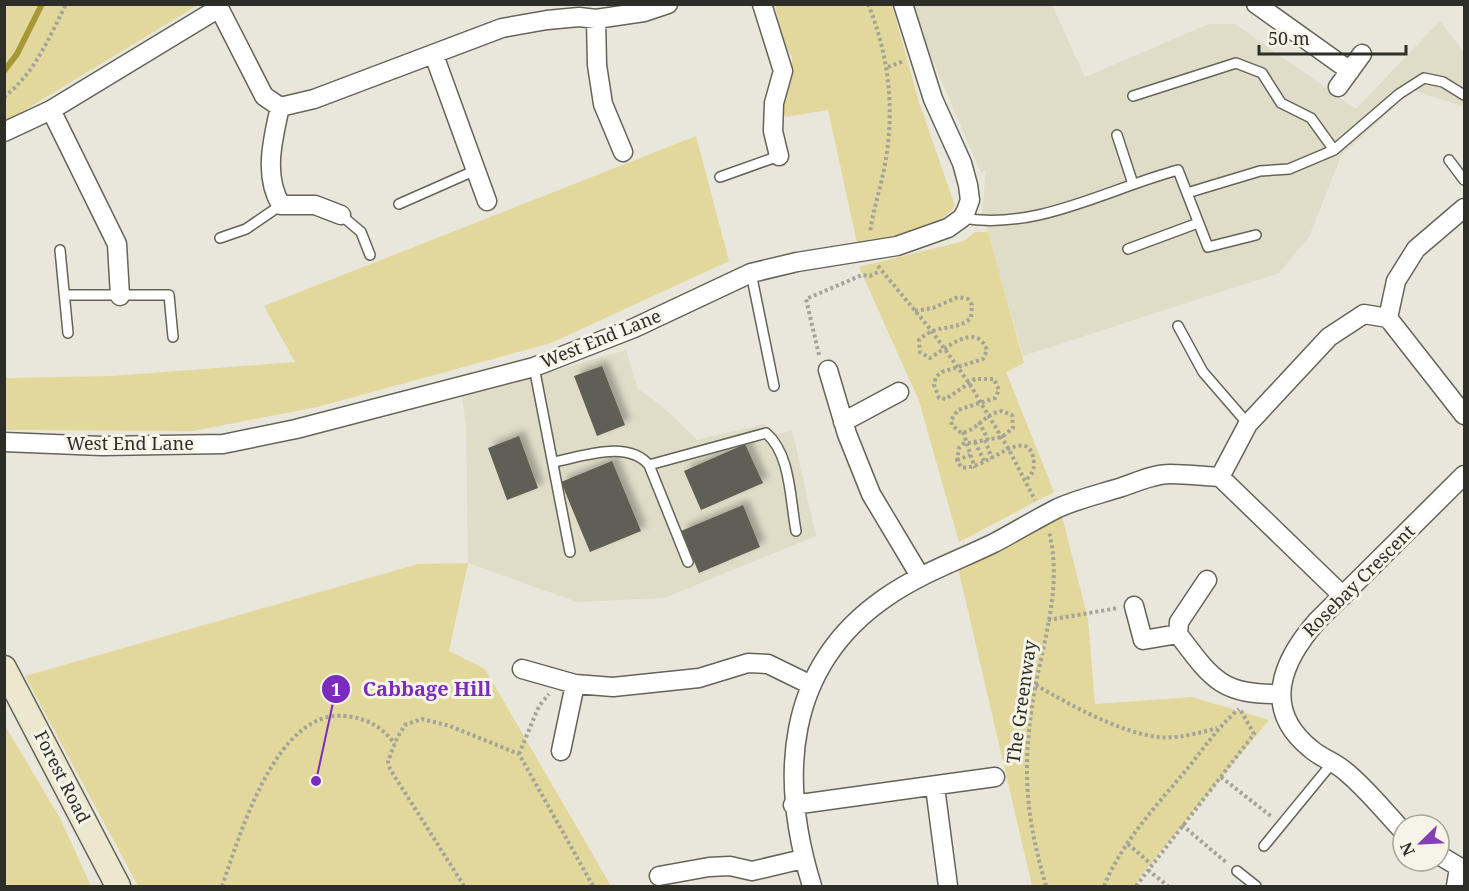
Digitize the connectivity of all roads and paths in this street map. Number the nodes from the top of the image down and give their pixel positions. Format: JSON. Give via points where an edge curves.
{"nodes":[{"id":1,"x":66,"y":4,"type":"edge"},
{"id":2,"x":668,"y":4,"type":"edge"},
{"id":3,"x":762,"y":4,"type":"edge"},
{"id":4,"x":868,"y":4,"type":"edge"},
{"id":5,"x":903,"y":4,"type":"edge"},
{"id":6,"x":1256,"y":4,"type":"edge"},
{"id":7,"x":218,"y":6,"type":"edge"},
{"id":8,"x":596,"y":19,"type":"junction"},
{"id":9,"x":1362,"y":54,"type":"dead end"},
{"id":10,"x":434,"y":55,"type":"junction"},
{"id":11,"x":1350,"y":71,"type":"junction"},
{"id":12,"x":1338,"y":87,"type":"dead end"},
{"id":13,"x":1464,"y":95,"type":"edge"},
{"id":14,"x":1133,"y":96,"type":"dead end"},
{"id":15,"x":4,"y":97,"type":"edge"},
{"id":16,"x":280,"y":107,"type":"junction"},
{"id":17,"x":51,"y":110,"type":"junction"},
{"id":18,"x":4,"y":132,"type":"edge"},
{"id":19,"x":1117,"y":135,"type":"dead end"},
{"id":20,"x":1334,"y":150,"type":"junction"},
{"id":21,"x":623,"y":152,"type":"dead end"},
{"id":22,"x":779,"y":156,"type":"joint"},
{"id":23,"x":1449,"y":160,"type":"dead end"},
{"id":24,"x":476,"y":170,"type":"junction"},
{"id":25,"x":720,"y":177,"type":"dead end"},
{"id":26,"x":1464,"y":180,"type":"edge"},
{"id":27,"x":1133,"y":184,"type":"junction"},
{"id":28,"x":1187,"y":193,"type":"junction"},
{"id":29,"x":488,"y":201,"type":"dead end"},
{"id":30,"x":399,"y":204,"type":"dead end"},
{"id":31,"x":281,"y":205,"type":"junction"},
{"id":32,"x":1464,"y":208,"type":"edge"},
{"id":33,"x":342,"y":215,"type":"joint"},
{"id":34,"x":962,"y":218,"type":"junction"},
{"id":35,"x":1198,"y":223,"type":"junction"},
{"id":36,"x":1256,"y":235,"type":"dead end"},
{"id":37,"x":220,"y":238,"type":"dead end"},
{"id":38,"x":872,"y":243,"type":"dead end"},
{"id":39,"x":1128,"y":249,"type":"dead end"},
{"id":40,"x":60,"y":250,"type":"dead end"},
{"id":41,"x":370,"y":255,"type":"dead end"},
{"id":42,"x":875,"y":259,"type":"dead end"},
{"id":43,"x":880,"y":271,"type":"junction"},
{"id":44,"x":751,"y":273,"type":"junction"},
{"id":45,"x":65,"y":295,"type":"junction"},
{"id":46,"x":120,"y":296,"type":"junction"},
{"id":47,"x":915,"y":310,"type":"junction"},
{"id":48,"x":1388,"y":318,"type":"junction"},
{"id":49,"x":1178,"y":326,"type":"dead end"},
{"id":50,"x":931,"y":330,"type":"junction"},
{"id":51,"x":68,"y":333,"type":"dead end"},
{"id":52,"x":173,"y":337,"type":"dead end"},
{"id":53,"x":945,"y":348,"type":"junction"},
{"id":54,"x":534,"y":367,"type":"junction"},
{"id":55,"x":958,"y":368,"type":"junction"},
{"id":56,"x":828,"y":370,"type":"joint"},
{"id":57,"x":969,"y":384,"type":"junction"},
{"id":58,"x":774,"y":386,"type":"dead end"},
{"id":59,"x":899,"y":392,"type":"dead end"},
{"id":60,"x":982,"y":404,"type":"junction"},
{"id":61,"x":989,"y":415,"type":"junction"},
{"id":62,"x":1464,"y":415,"type":"edge"},
{"id":63,"x":843,"y":422,"type":"junction"},
{"id":64,"x":979,"y":422,"type":"junction"},
{"id":65,"x":1248,"y":424,"type":"junction"},
{"id":66,"x":973,"y":428,"type":"junction"},
{"id":67,"x":963,"y":432,"type":"junction"},
{"id":68,"x":1002,"y":437,"type":"junction"},
{"id":69,"x":987,"y":440,"type":"junction"},
{"id":70,"x":976,"y":441,"type":"junction"},
{"id":71,"x":4,"y":442,"type":"edge"},
{"id":72,"x":966,"y":443,"type":"junction"},
{"id":73,"x":1008,"y":447,"type":"junction"},
{"id":74,"x":971,"y":455,"type":"junction"},
{"id":75,"x":992,"y":459,"type":"junction"},
{"id":76,"x":957,"y":460,"type":"junction"},
{"id":77,"x":553,"y":462,"type":"junction"},
{"id":78,"x":985,"y":463,"type":"junction"},
{"id":79,"x":649,"y":465,"type":"junction"},
{"id":80,"x":975,"y":468,"type":"junction"},
{"id":81,"x":1464,"y":475,"type":"edge"},
{"id":82,"x":1220,"y":477,"type":"junction"},
{"id":83,"x":1026,"y":480,"type":"junction"},
{"id":84,"x":1038,"y":508,"type":"dead end"},
{"id":85,"x":1045,"y":522,"type":"dead end"},
{"id":86,"x":796,"y":531,"type":"dead end"},
{"id":87,"x":570,"y":552,"type":"dead end"},
{"id":88,"x":688,"y":562,"type":"dead end"},
{"id":89,"x":920,"y":576,"type":"junction"},
{"id":90,"x":1207,"y":580,"type":"dead end"},
{"id":91,"x":1343,"y":596,"type":"junction"},
{"id":92,"x":1134,"y":606,"type":"joint"},
{"id":93,"x":1048,"y":620,"type":"junction"},
{"id":94,"x":1178,"y":634,"type":"junction"},
{"id":95,"x":4,"y":668,"type":"edge"},
{"id":96,"x":522,"y":669,"type":"dead end"},
{"id":97,"x":568,"y":682,"type":"junction"},
{"id":98,"x":811,"y":685,"type":"junction"},
{"id":99,"x":1036,"y":685,"type":"junction"},
{"id":100,"x":1281,"y":694,"type":"junction"},
{"id":101,"x":1243,"y":700,"type":"junction"},
{"id":102,"x":1218,"y":728,"type":"junction"},
{"id":103,"x":395,"y":744,"type":"junction"},
{"id":104,"x":561,"y":751,"type":"dead end"},
{"id":105,"x":519,"y":754,"type":"junction"},
{"id":106,"x":1333,"y":762,"type":"junction"},
{"id":107,"x":995,"y":777,"type":"dead end"},
{"id":108,"x":1221,"y":777,"type":"junction"},
{"id":109,"x":935,"y":787,"type":"junction"},
{"id":110,"x":793,"y":805,"type":"junction"},
{"id":111,"x":1391,"y":818,"type":"edge"},
{"id":112,"x":1182,"y":825,"type":"junction"},
{"id":113,"x":1282,"y":825,"type":"junction"},
{"id":114,"x":1128,"y":844,"type":"junction"},
{"id":115,"x":1264,"y":846,"type":"dead end"},
{"id":116,"x":803,"y":859,"type":"junction"},
{"id":117,"x":1151,"y":864,"type":"junction"},
{"id":118,"x":1462,"y":869,"type":"edge"},
{"id":119,"x":1148,"y":870,"type":"junction"},
{"id":120,"x":1237,"y":871,"type":"joint"},
{"id":121,"x":659,"y":876,"type":"dead end"},
{"id":122,"x":118,"y":886,"type":"edge"},
{"id":123,"x":222,"y":886,"type":"edge"},
{"id":124,"x":464,"y":886,"type":"edge"},
{"id":125,"x":593,"y":886,"type":"edge"},
{"id":126,"x":812,"y":886,"type":"edge"},
{"id":127,"x":948,"y":886,"type":"edge"},
{"id":128,"x":1046,"y":886,"type":"edge"},
{"id":129,"x":1104,"y":886,"type":"edge"},
{"id":130,"x":1136,"y":886,"type":"edge"},
{"id":131,"x":1168,"y":886,"type":"edge"},
{"id":132,"x":1256,"y":886,"type":"edge"},
{"id":133,"x":1456,"y":886,"type":"edge"}],
"edges":[{"from":1,"to":15,"type":"path","via":[[36,64],[20,85]]},
{"from":2,"to":8,"type":"street"},
{"from":3,"to":22,"type":"street","via":[[783,70],[774,103],[773,131]]},
{"from":4,"to":38,"type":"path","via":[[888,67],[889,103],[885,163],[872,213]]},
{"from":5,"to":34,"type":"street","via":[[933,99],[962,163],[970,200]]},
{"from":6,"to":11,"type":"street"},
{"from":7,"to":16,"type":"street","via":[[264,96]]},
{"from":7,"to":17,"type":"street"},
{"from":8,"to":10,"type":"street","via":[[547,20],[502,28]]},
{"from":8,"to":21,"type":"street","via":[[603,104]]},
{"from":9,"to":11,"type":"street"},
{"from":10,"to":16,"type":"street","via":[[314,99]]},
{"from":10,"to":24,"type":"street"},
{"from":11,"to":12,"type":"street"},
{"from":13,"to":20,"type":"lane","via":[[1443,82],[1424,78],[1399,94]]},
{"from":14,"to":20,"type":"lane","via":[[1236,63],[1262,73],[1281,103],[1311,118]]},
{"from":16,"to":31,"type":"street","via":[[270,172],[274,194]]},
{"from":17,"to":18,"type":"street"},
{"from":17,"to":46,"type":"street","via":[[117,244]]},
{"from":19,"to":27,"type":"lane"},
{"from":20,"to":28,"type":"lane","via":[[1289,169],[1260,171]]},
{"from":22,"to":25,"type":"lane"},
{"from":23,"to":26,"type":"lane"},
{"from":24,"to":29,"type":"street"},
{"from":24,"to":30,"type":"lane"},
{"from":27,"to":28,"type":"lane","via":[[1178,170]]},
{"from":27,"to":34,"type":"lane","via":[[1056,212],[984,222]]},
{"from":28,"to":35,"type":"lane"},
{"from":31,"to":33,"type":"street","via":[[315,205]]},
{"from":31,"to":37,"type":"lane","via":[[246,229]]},
{"from":32,"to":48,"type":"street","via":[[1416,249],[1396,281]]},
{"from":33,"to":41,"type":"lane","via":[[361,232]]},
{"from":34,"to":44,"type":"street","name":"West End Lane","via":[[948,228],[897,246]]},
{"from":35,"to":36,"type":"lane","via":[[1208,248]]},
{"from":35,"to":39,"type":"lane"},
{"from":40,"to":45,"type":"lane"},
{"from":42,"to":43,"type":"path"},
{"from":43,"to":47,"type":"path"},
{"from":43,"to":56,"type":"path","via":[[806,299],[821,365],[826,363]]},
{"from":44,"to":54,"type":"street","name":"West End Lane","via":[[634,328]]},
{"from":44,"to":58,"type":"lane"},
{"from":45,"to":46,"type":"lane"},
{"from":45,"to":51,"type":"lane"},
{"from":46,"to":52,"type":"lane","via":[[169,295]]},
{"from":47,"to":50,"type":"path"},
{"from":47,"to":50,"type":"path","via":[[933,308],[958,297],[968,299],[972,311],[966,322]]},
{"from":48,"to":62,"type":"street"},
{"from":48,"to":65,"type":"street","via":[[1364,314],[1329,337]]},
{"from":49,"to":65,"type":"lane","via":[[1203,372]]},
{"from":50,"to":53,"type":"path"},
{"from":50,"to":53,"type":"path","via":[[919,340],[920,352],[930,358]]},
{"from":53,"to":55,"type":"path"},
{"from":53,"to":55,"type":"path","via":[[966,337],[977,336],[983,341],[987,350],[983,358]]},
{"from":54,"to":71,"type":"street","name":"West End Lane","via":[[223,444],[102,446]]},
{"from":54,"to":77,"type":"lane"},
{"from":55,"to":57,"type":"path"},
{"from":55,"to":57,"type":"path","via":[[936,377],[934,385],[939,398],[952,397]]},
{"from":56,"to":63,"type":"street"},
{"from":57,"to":60,"type":"path"},
{"from":57,"to":60,"type":"path","via":[[989,377],[998,384],[995,398]]},
{"from":59,"to":63,"type":"street"},
{"from":60,"to":61,"type":"path"},
{"from":60,"to":67,"type":"path","via":[[954,414],[954,430]]},
{"from":61,"to":64,"type":"path"},
{"from":61,"to":68,"type":"path"},
{"from":61,"to":68,"type":"path","via":[[1002,411],[1012,415],[1013,428]]},
{"from":63,"to":89,"type":"street","via":[[871,494]]},
{"from":64,"to":66,"type":"path"},
{"from":64,"to":69,"type":"path"},
{"from":65,"to":82,"type":"street"},
{"from":66,"to":67,"type":"path"},
{"from":66,"to":70,"type":"path"},
{"from":67,"to":72,"type":"path"},
{"from":68,"to":69,"type":"path"},
{"from":68,"to":73,"type":"path"},
{"from":69,"to":70,"type":"path"},
{"from":69,"to":75,"type":"path"},
{"from":70,"to":72,"type":"path"},
{"from":70,"to":78,"type":"path"},
{"from":72,"to":74,"type":"path"},
{"from":72,"to":76,"type":"path","via":[[958,448]]},
{"from":73,"to":75,"type":"path"},
{"from":73,"to":83,"type":"path"},
{"from":73,"to":83,"type":"path","via":[[1022,445],[1029,449],[1034,468]]},
{"from":74,"to":76,"type":"path"},
{"from":74,"to":80,"type":"path"},
{"from":75,"to":78,"type":"path"},
{"from":76,"to":80,"type":"path","via":[[961,467]]},
{"from":77,"to":79,"type":"lane","via":[[627,451],[641,456]]},
{"from":77,"to":87,"type":"lane"},
{"from":78,"to":80,"type":"path"},
{"from":79,"to":86,"type":"lane","via":[[766,433],[777,442],[784,463]]},
{"from":79,"to":88,"type":"lane"},
{"from":81,"to":91,"type":"street","name":"Rosebay Crescent"},
{"from":82,"to":89,"type":"street","via":[[1168,474],[1142,480],[1058,508]]},
{"from":82,"to":91,"type":"street"},
{"from":83,"to":84,"type":"path"},
{"from":85,"to":93,"type":"path","name":"The Greenway","via":[[1055,556]]},
{"from":89,"to":98,"type":"street","via":[[855,622],[824,659]]},
{"from":90,"to":94,"type":"street","via":[[1179,622]]},
{"from":91,"to":100,"type":"street","name":"Rosebay Crescent","via":[[1297,644],[1283,675]]},
{"from":92,"to":93,"type":"path"},
{"from":92,"to":94,"type":"street","via":[[1143,640]]},
{"from":93,"to":99,"type":"path","name":"The Greenway"},
{"from":94,"to":101,"type":"street","via":[[1221,684]]},
{"from":95,"to":122,"type":"main road","name":"Forest Road"},
{"from":96,"to":97,"type":"street"},
{"from":97,"to":98,"type":"street","via":[[614,687],[699,678],[748,663],[768,664]]},
{"from":97,"to":104,"type":"street"},
{"from":97,"to":105,"type":"path","via":[[539,706]]},
{"from":98,"to":110,"type":"street","via":[[799,720]]},
{"from":99,"to":102,"type":"path","via":[[1118,725],[1158,737],[1195,735]]},
{"from":99,"to":128,"type":"path","name":"The Greenway","via":[[1025,791]]},
{"from":100,"to":101,"type":"street","via":[[1254,694]]},
{"from":100,"to":106,"type":"street","name":"Rosebay Crescent","via":[[1294,733]]},
{"from":101,"to":102,"type":"path"},
{"from":101,"to":108,"type":"path","via":[[1254,734]]},
{"from":102,"to":114,"type":"path"},
{"from":103,"to":105,"type":"path","via":[[405,724],[432,719]]},
{"from":103,"to":123,"type":"path","via":[[382,728],[356,717],[329,714],[301,730],[270,768]]},
{"from":103,"to":124,"type":"path","via":[[388,761],[390,769]]},
{"from":105,"to":125,"type":"path"},
{"from":106,"to":111,"type":"street","name":"Rosebay Crescent"},
{"from":106,"to":113,"type":"lane"},
{"from":107,"to":109,"type":"street"},
{"from":108,"to":112,"type":"path"},
{"from":108,"to":113,"type":"path"},
{"from":109,"to":110,"type":"street"},
{"from":109,"to":127,"type":"street"},
{"from":110,"to":116,"type":"street"},
{"from":112,"to":117,"type":"path"},
{"from":112,"to":120,"type":"path"},
{"from":113,"to":115,"type":"lane"},
{"from":114,"to":117,"type":"path"},
{"from":114,"to":129,"type":"path"},
{"from":116,"to":121,"type":"street","via":[[752,871],[709,867]]},
{"from":116,"to":126,"type":"street"},
{"from":117,"to":119,"type":"path"},
{"from":118,"to":133,"type":"street"},
{"from":119,"to":130,"type":"path"},
{"from":119,"to":131,"type":"path"},
{"from":120,"to":132,"type":"lane"}]}
